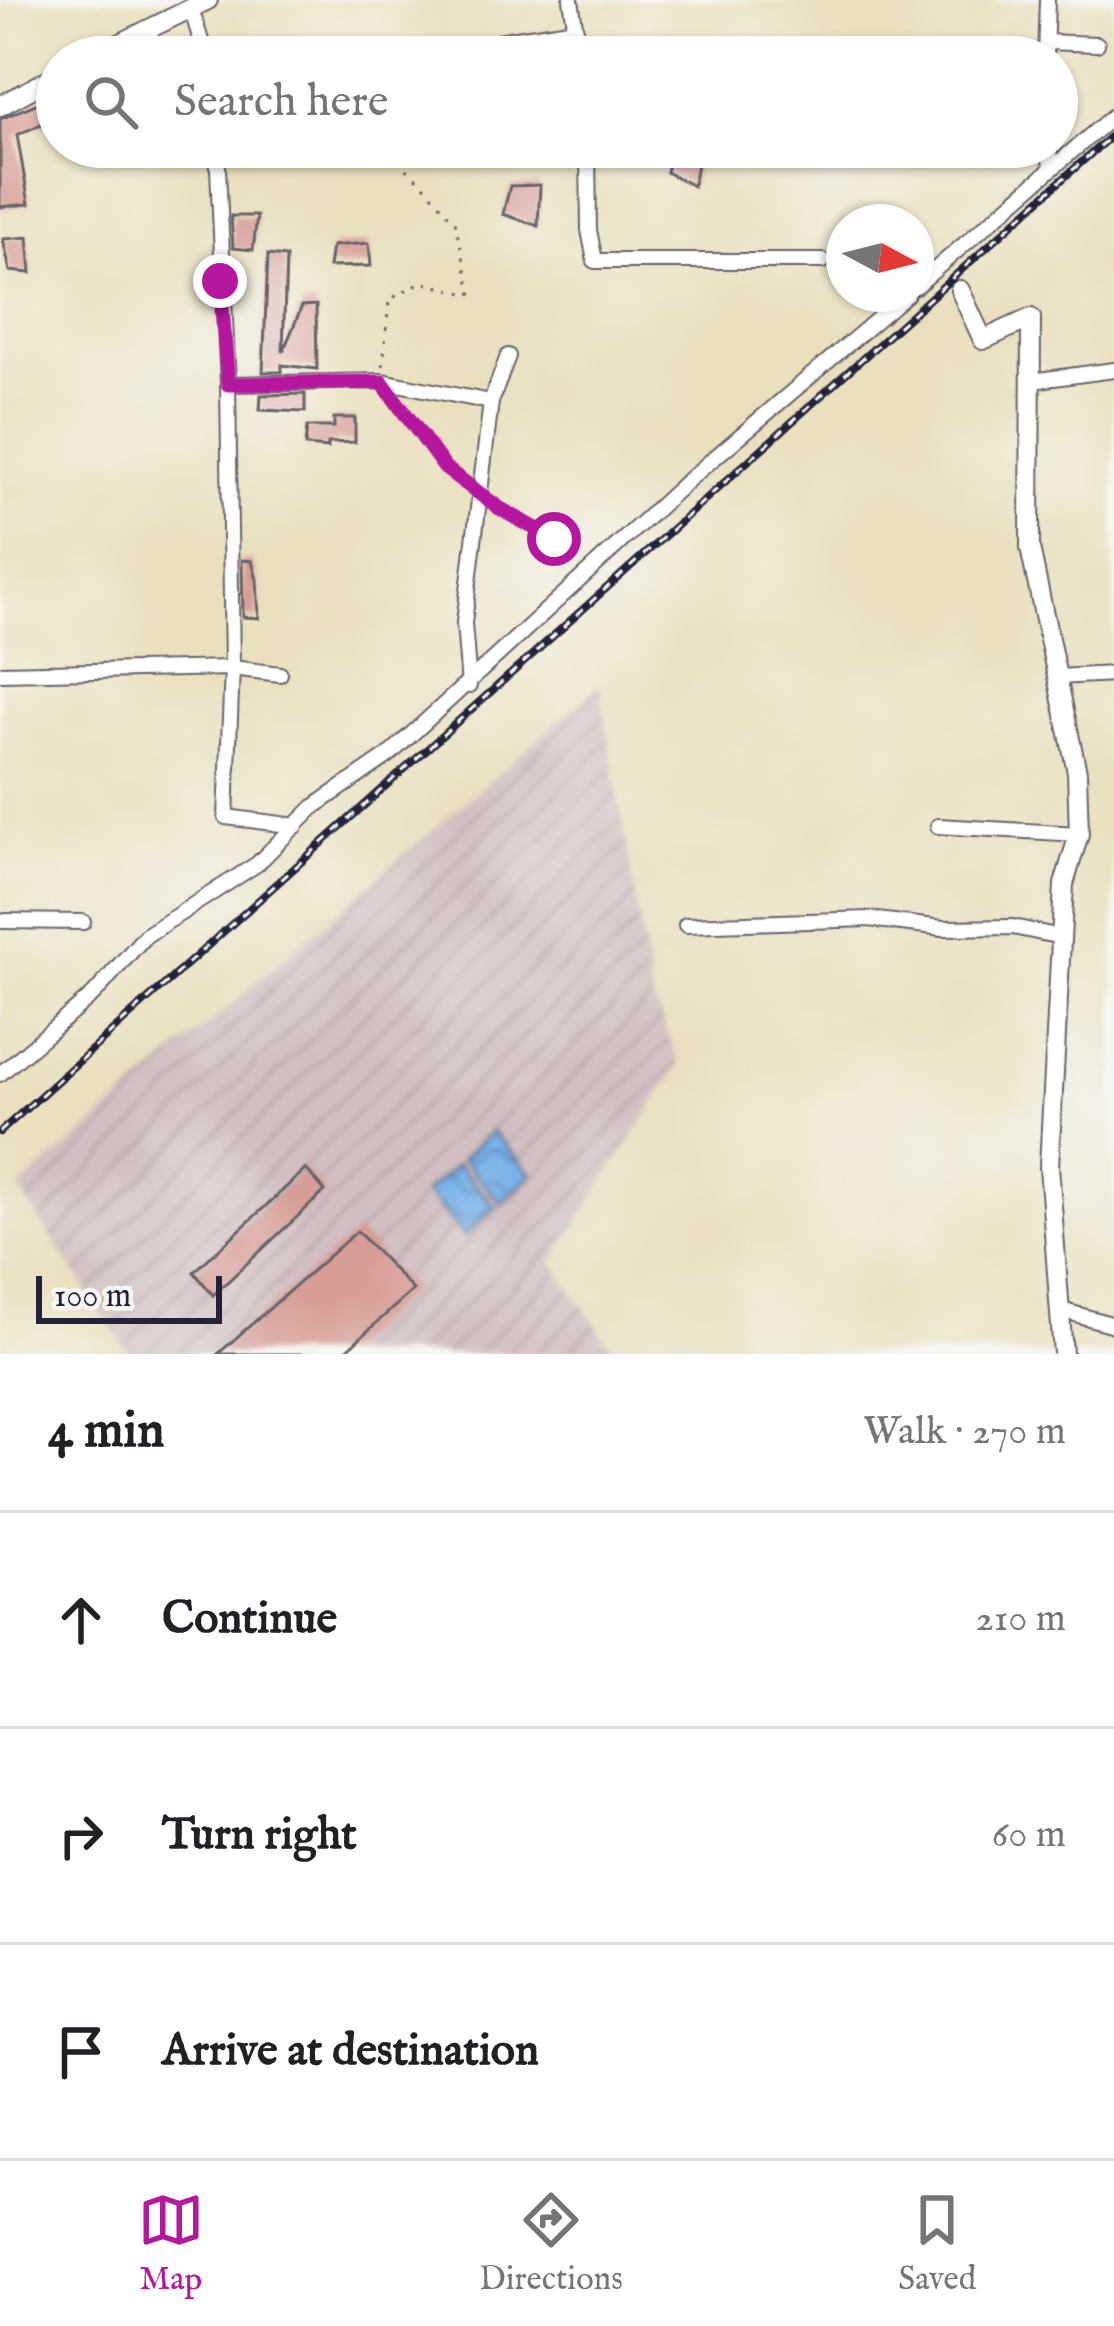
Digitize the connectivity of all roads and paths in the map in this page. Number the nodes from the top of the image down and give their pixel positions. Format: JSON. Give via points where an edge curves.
{"nodes":[{"id":1,"x":571,"y":0,"type":"edge"},
{"id":2,"x":1047,"y":0,"type":"edge"},
{"id":3,"x":199,"y":4,"type":"edge"},
{"id":4,"x":575,"y":29,"type":"junction"},
{"id":5,"x":134,"y":36,"type":"edge"},
{"id":6,"x":203,"y":36,"type":"edge"},
{"id":7,"x":529,"y":36,"type":"edge"},
{"id":8,"x":576,"y":36,"type":"edge"},
{"id":9,"x":1046,"y":36,"type":"edge"},
{"id":10,"x":1097,"y":44,"type":"dead end"},
{"id":11,"x":1078,"y":46,"type":"edge"},
{"id":12,"x":36,"y":86,"type":"edge"},
{"id":13,"x":0,"y":106,"type":"edge"},
{"id":14,"x":1114,"y":115,"type":"edge"},
{"id":15,"x":1078,"y":146,"type":"edge"},
{"id":16,"x":218,"y":168,"type":"edge"},
{"id":17,"x":406,"y":168,"type":"edge"},
{"id":18,"x":588,"y":168,"type":"edge"},
{"id":19,"x":1051,"y":169,"type":"edge"},
{"id":20,"x":823,"y":262,"type":"dead end"},
{"id":21,"x":934,"y":270,"type":"edge"},
{"id":22,"x":960,"y":290,"type":"dead end"},
{"id":23,"x":886,"y":312,"type":"edge"},
{"id":24,"x":508,"y":356,"type":"dead end"},
{"id":25,"x":1114,"y":370,"type":"edge"},
{"id":26,"x":1031,"y":381,"type":"junction"},
{"id":27,"x":382,"y":382,"type":"junction"},
{"id":28,"x":228,"y":384,"type":"junction"},
{"id":29,"x":490,"y":402,"type":"junction"},
{"id":30,"x":481,"y":495,"type":"junction"},
{"id":31,"x":554,"y":539,"type":"dead end"},
{"id":32,"x":232,"y":668,"type":"junction"},
{"id":33,"x":0,"y":674,"type":"edge"},
{"id":34,"x":280,"y":674,"type":"dead end"},
{"id":35,"x":1114,"y":674,"type":"edge"},
{"id":36,"x":1057,"y":677,"type":"junction"},
{"id":37,"x":469,"y":686,"type":"junction"},
{"id":38,"x":296,"y":826,"type":"junction"},
{"id":39,"x":938,"y":826,"type":"dead end"},
{"id":40,"x":1078,"y":834,"type":"junction"},
{"id":41,"x":0,"y":921,"type":"edge"},
{"id":42,"x":83,"y":922,"type":"dead end"},
{"id":43,"x":686,"y":925,"type":"dead end"},
{"id":44,"x":1061,"y":937,"type":"junction"},
{"id":45,"x":0,"y":1074,"type":"edge"},
{"id":46,"x":1061,"y":1310,"type":"junction"},
{"id":47,"x":1114,"y":1325,"type":"edge"},
{"id":48,"x":1063,"y":1354,"type":"edge"}],
"edges":[{"from":1,"to":4,"type":"street"},
{"from":2,"to":9,"type":"street"},
{"from":3,"to":5,"type":"street"},
{"from":3,"to":6,"type":"street"},
{"from":4,"to":7,"type":"street"},
{"from":4,"to":8,"type":"street"},
{"from":10,"to":11,"type":"street"},
{"from":12,"to":13,"type":"street"},
{"from":14,"to":15,"type":"street"},
{"from":16,"to":28,"type":"street"},
{"from":17,"to":27,"type":"path","via":[[455,222],[472,295],[421,282],[389,301]]},
{"from":18,"to":20,"type":"street","via":[[595,261]]},
{"from":19,"to":21,"type":"street"},
{"from":22,"to":26,"type":"street","via":[[982,340],[1031,318]]},
{"from":23,"to":37,"type":"street","via":[[686,482]]},
{"from":24,"to":29,"type":"street"},
{"from":25,"to":26,"type":"street"},
{"from":26,"to":36,"type":"street","via":[[1030,548]]},
{"from":27,"to":28,"type":"street"},
{"from":27,"to":29,"type":"street"},
{"from":27,"to":30,"type":"path","via":[[445,468]]},
{"from":28,"to":32,"type":"street"},
{"from":29,"to":30,"type":"street"},
{"from":30,"to":31,"type":"path"},
{"from":30,"to":37,"type":"street","via":[[464,622]]},
{"from":32,"to":33,"type":"street"},
{"from":32,"to":34,"type":"street"},
{"from":32,"to":38,"type":"street","via":[[226,818]]},
{"from":35,"to":36,"type":"street"},
{"from":36,"to":40,"type":"street","via":[[1077,772]]},
{"from":37,"to":38,"type":"street"},
{"from":38,"to":45,"type":"street","via":[[257,864],[145,936],[94,994]]},
{"from":39,"to":40,"type":"street"},
{"from":40,"to":44,"type":"street"},
{"from":41,"to":42,"type":"street"},
{"from":43,"to":44,"type":"street","via":[[869,919]]},
{"from":44,"to":46,"type":"street","via":[[1049,1166]]},
{"from":46,"to":47,"type":"street"},
{"from":46,"to":48,"type":"street"}]}
